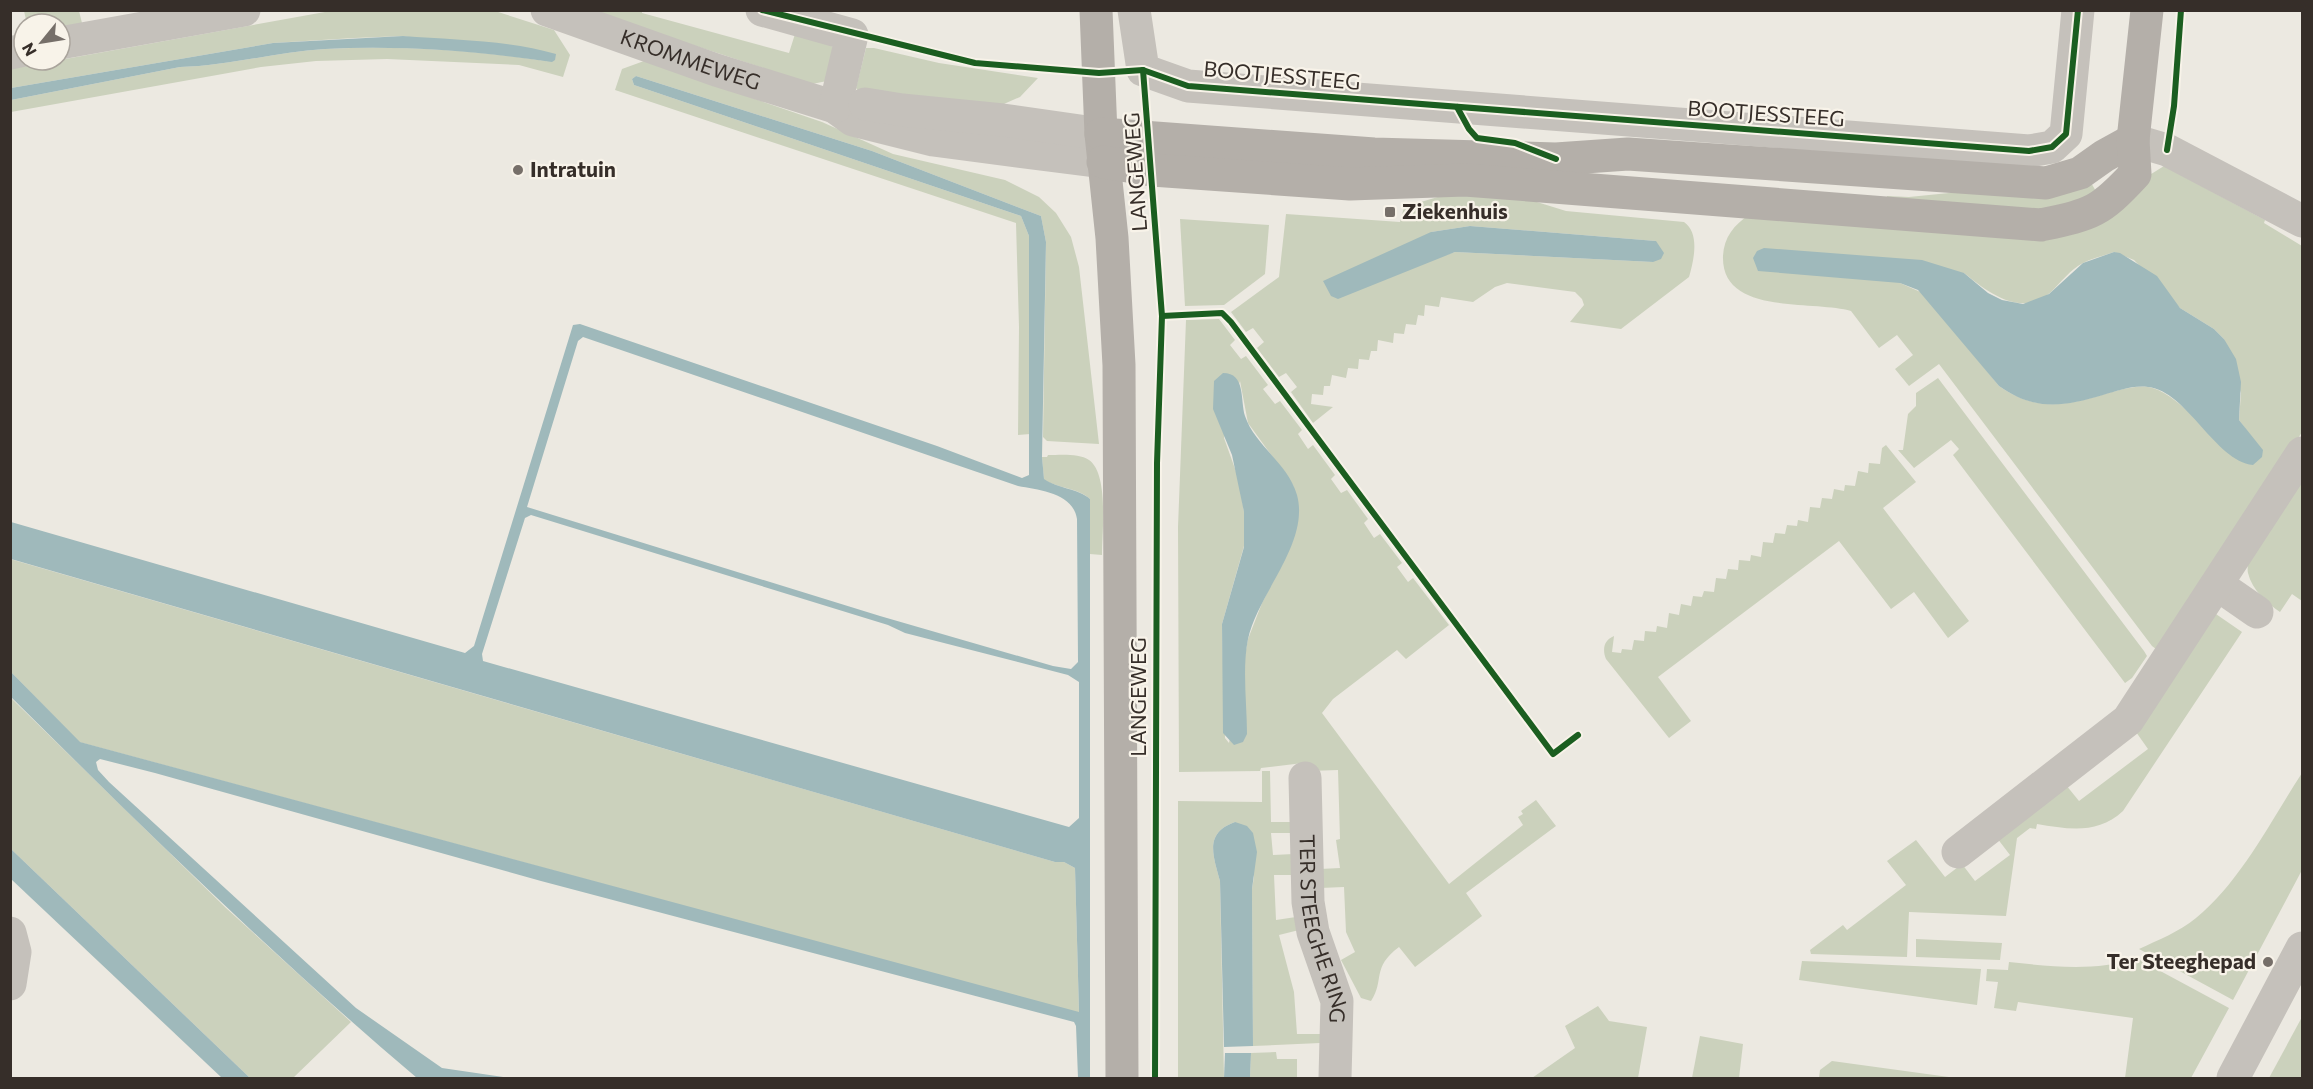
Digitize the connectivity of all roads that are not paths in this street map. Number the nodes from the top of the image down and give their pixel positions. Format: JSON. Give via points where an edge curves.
{"nodes":[{"id":1,"x":244,"y":10,"type":"edge"},
{"id":2,"x":547,"y":10,"type":"edge"},
{"id":3,"x":762,"y":10,"type":"edge"},
{"id":4,"x":1096,"y":10,"type":"edge"},
{"id":5,"x":1134,"y":10,"type":"edge"},
{"id":6,"x":2078,"y":10,"type":"edge"},
{"id":7,"x":2147,"y":10,"type":"edge"},
{"id":8,"x":72,"y":41,"type":"edge"},
{"id":9,"x":835,"y":107,"type":"junction"},
{"id":10,"x":2133,"y":140,"type":"junction"},
{"id":11,"x":1102,"y":148,"type":"junction"},
{"id":12,"x":2302,"y":221,"type":"edge"},
{"id":13,"x":2302,"y":453,"type":"edge"},
{"id":14,"x":2218,"y":585,"type":"junction"},
{"id":15,"x":2257,"y":612,"type":"dead end"},
{"id":16,"x":1305,"y":778,"type":"dead end"},
{"id":17,"x":1958,"y":852,"type":"dead end"},
{"id":18,"x":10,"y":933,"type":"edge"},
{"id":19,"x":2302,"y":948,"type":"edge"},
{"id":20,"x":10,"y":984,"type":"edge"},
{"id":21,"x":1122,"y":1078,"type":"edge"},
{"id":22,"x":1335,"y":1078,"type":"edge"},
{"id":23,"x":2233,"y":1078,"type":"edge"}],
"edges":[{"from":1,"to":8,"type":"street"},
{"from":2,"to":9,"type":"street","name":"KROMMEWEG"},
{"from":3,"to":9,"type":"street","via":[[852,34]]},
{"from":4,"to":11,"type":"main road","name":"LANGEWEG"},
{"from":5,"to":6,"type":"street","name":"BOOTJESSTEEG","via":[[1143,70],[1188,86],[2028,151],[2052,147],[2066,134]]},
{"from":7,"to":10,"type":"main road"},
{"from":9,"to":11,"type":"street","name":"KROMMEWEG","via":[[859,103],[1003,120]]},
{"from":10,"to":11,"type":"main road","via":[[2080,173],[2046,183],[1628,154],[1556,159]]},
{"from":10,"to":12,"type":"street","via":[[2167,150]]},
{"from":11,"to":21,"type":"main road","name":"LANGEWEG","via":[[1113,250],[1121,450]]},
{"from":13,"to":14,"type":"street"},
{"from":14,"to":15,"type":"street"},
{"from":14,"to":17,"type":"street","via":[[2128,720]]},
{"from":16,"to":22,"type":"street","name":"TER STEEGHE RING","via":[[1308,902],[1313,932],[1337,1001]]},
{"from":18,"to":20,"type":"street","via":[[15,951]]},
{"from":19,"to":23,"type":"street"}]}
